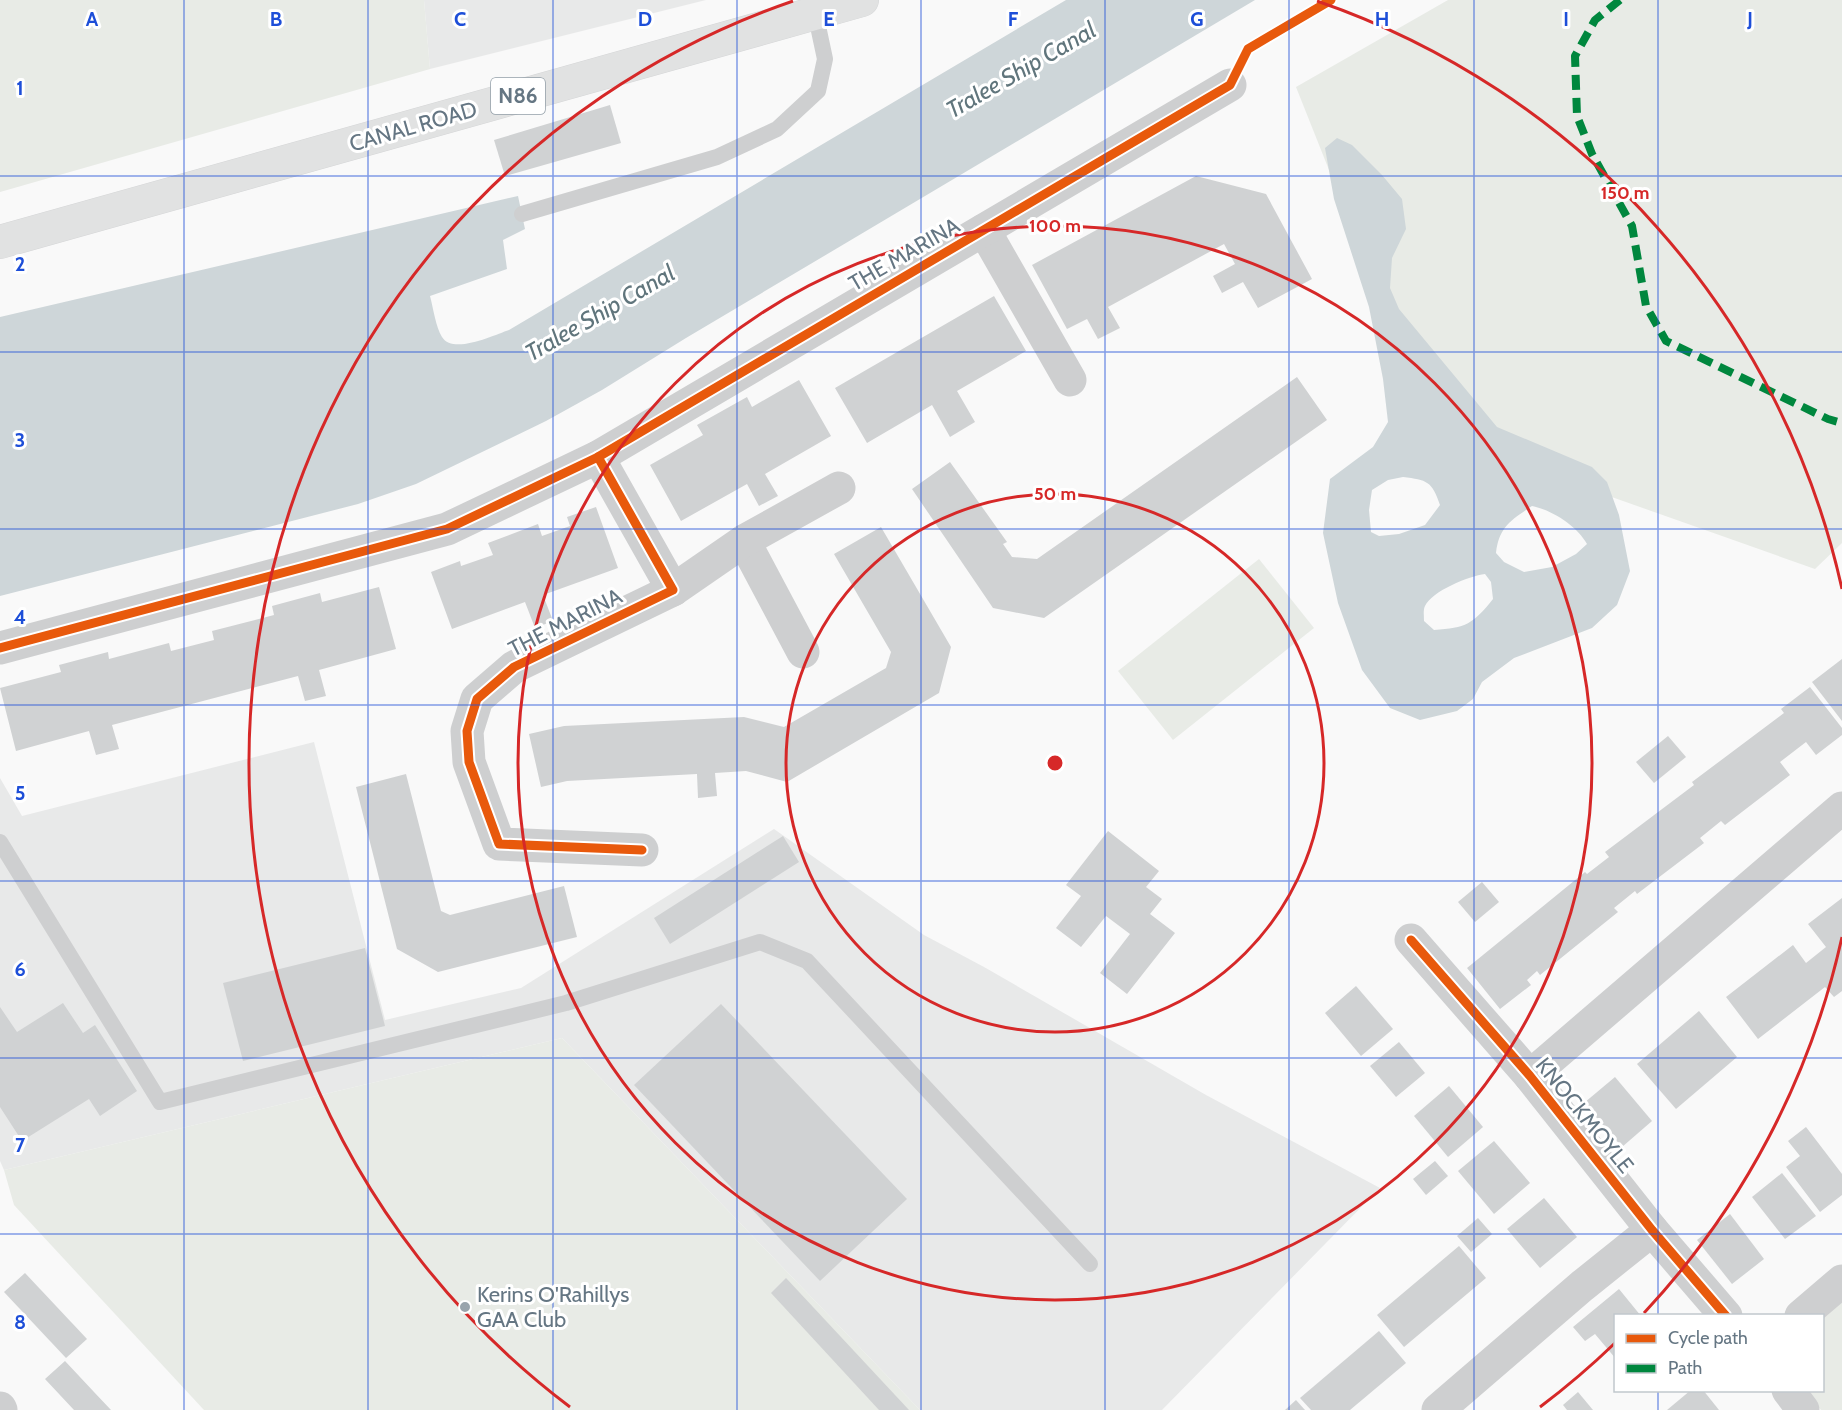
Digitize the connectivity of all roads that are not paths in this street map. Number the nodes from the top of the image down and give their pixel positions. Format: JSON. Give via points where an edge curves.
{"nodes":[{"id":1,"x":862,"y":0,"type":"edge"},
{"id":2,"x":815,"y":12,"type":"junction"},
{"id":3,"x":1230,"y":85,"type":"dead end"},
{"id":4,"x":522,"y":214,"type":"dead end"},
{"id":5,"x":984,"y":230,"type":"junction"},
{"id":6,"x":0,"y":242,"type":"edge"},
{"id":7,"x":1071,"y":380,"type":"dead end"},
{"id":8,"x":598,"y":457,"type":"junction"},
{"id":9,"x":839,"y":488,"type":"dead end"},
{"id":10,"x":744,"y":541,"type":"junction"},
{"id":11,"x":673,"y":590,"type":"junction"},
{"id":12,"x":0,"y":648,"type":"edge"},
{"id":13,"x":803,"y":652,"type":"dead end"},
{"id":14,"x":1842,"y":808,"type":"edge"},
{"id":15,"x":0,"y":842,"type":"edge"},
{"id":16,"x":642,"y":850,"type":"dead end"},
{"id":17,"x":1411,"y":940,"type":"dead end"},
{"id":18,"x":1530,"y":1076,"type":"junction"},
{"id":19,"x":1652,"y":1230,"type":"junction"},
{"id":20,"x":1090,"y":1264,"type":"dead end"},
{"id":21,"x":1842,"y":1281,"type":"edge"},
{"id":22,"x":1724,"y":1314,"type":"edge"},
{"id":23,"x":1803,"y":1314,"type":"edge"},
{"id":24,"x":1790,"y":1392,"type":"edge"},
{"id":25,"x":1438,"y":1410,"type":"edge"},
{"id":26,"x":1803,"y":1410,"type":"edge"}],
"edges":[{"from":1,"to":2,"type":"main road","name":"CANAL ROAD","number":"N86"},
{"from":2,"to":4,"type":"lane","via":[[825,59],[818,91],[777,129],[717,157]]},
{"from":2,"to":6,"type":"main road","name":"CANAL ROAD","number":"N86"},
{"from":3,"to":5,"type":"street","name":"THE MARINA"},
{"from":5,"to":7,"type":"street"},
{"from":5,"to":8,"type":"street","name":"THE MARINA"},
{"from":8,"to":11,"type":"street"},
{"from":8,"to":12,"type":"street","name":"THE MARINA","via":[[447,529]]},
{"from":9,"to":10,"type":"street","name":"THE MARINA"},
{"from":10,"to":11,"type":"street","name":"THE MARINA"},
{"from":10,"to":13,"type":"street"},
{"from":11,"to":16,"type":"street","name":"THE MARINA","via":[[514,667],[477,699],[467,731],[469,762],[499,844]]},
{"from":14,"to":18,"type":"street","name":"KNOCKMOYLE"},
{"from":15,"to":20,"type":"lane","via":[[160,1102],[566,1004],[760,942],[807,961]]},
{"from":17,"to":18,"type":"street","name":"KNOCKMOYLE"},
{"from":18,"to":19,"type":"street","name":"KNOCKMOYLE"},
{"from":19,"to":22,"type":"street","name":"KNOCKMOYLE"},
{"from":19,"to":25,"type":"street"},
{"from":21,"to":23,"type":"street"},
{"from":24,"to":26,"type":"street"}]}
